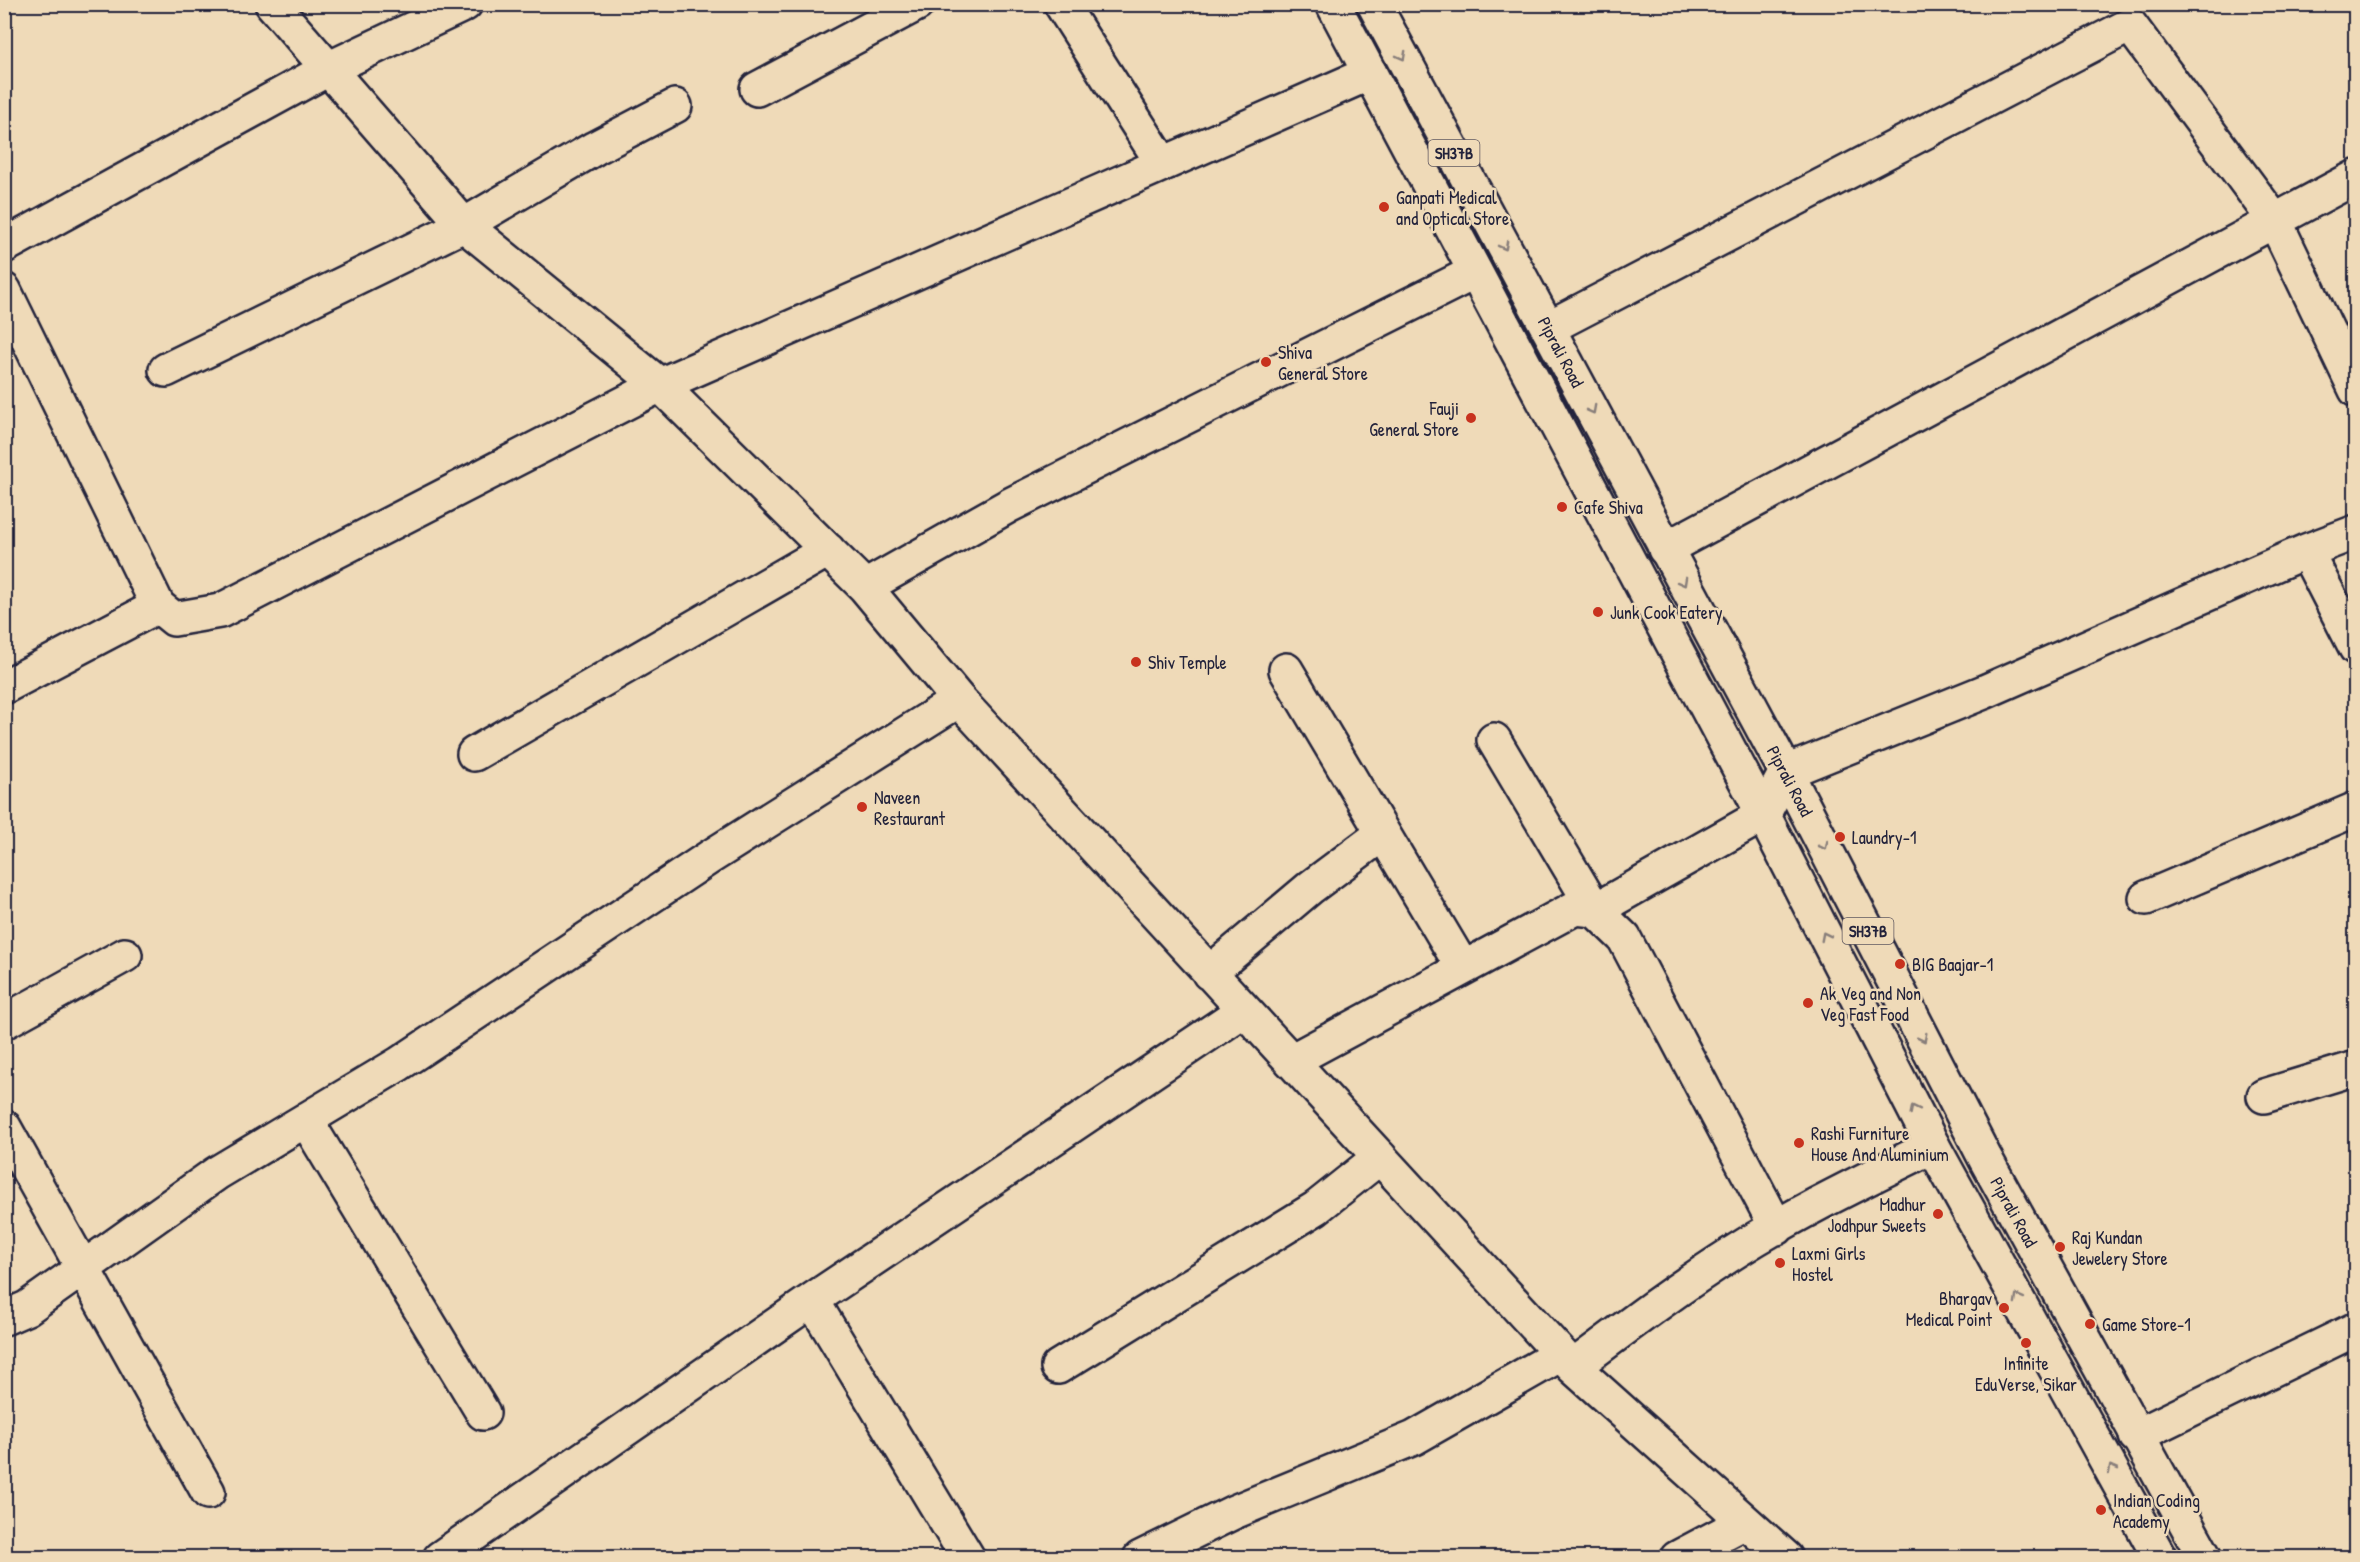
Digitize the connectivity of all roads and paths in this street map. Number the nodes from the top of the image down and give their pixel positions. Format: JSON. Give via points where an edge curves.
{"nodes":[{"id":1,"x":272,"y":4,"type":"edge"},
{"id":2,"x":465,"y":4,"type":"edge"},
{"id":3,"x":916,"y":4,"type":"edge"},
{"id":4,"x":1060,"y":4,"type":"edge"},
{"id":5,"x":1333,"y":4,"type":"edge"},
{"id":6,"x":1374,"y":4,"type":"edge"},
{"id":7,"x":328,"y":69,"type":"junction"},
{"id":8,"x":1370,"y":73,"type":"junction"},
{"id":9,"x":757,"y":89,"type":"dead end"},
{"id":10,"x":675,"y":106,"type":"dead end"},
{"id":11,"x":1163,"y":164,"type":"junction"},
{"id":12,"x":2355,"y":177,"type":"edge"},
{"id":13,"x":2275,"y":221,"type":"junction"},
{"id":14,"x":464,"y":225,"type":"junction"},
{"id":15,"x":4,"y":246,"type":"edge"},
{"id":16,"x":1475,"y":272,"type":"junction"},
{"id":17,"x":4,"y":291,"type":"edge"},
{"id":18,"x":1548,"y":328,"type":"junction"},
{"id":19,"x":166,"y":370,"type":"dead end"},
{"id":20,"x":660,"y":385,"type":"junction"},
{"id":21,"x":2355,"y":390,"type":"edge"},
{"id":22,"x":2355,"y":532,"type":"edge"},
{"id":23,"x":1665,"y":549,"type":"junction"},
{"id":24,"x":828,"y":550,"type":"junction"},
{"id":25,"x":2306,"y":551,"type":"junction"},
{"id":26,"x":865,"y":587,"type":"junction"},
{"id":27,"x":158,"y":606,"type":"junction"},
{"id":28,"x":2355,"y":648,"type":"edge"},
{"id":29,"x":1286,"y":670,"type":"dead end"},
{"id":30,"x":4,"y":687,"type":"edge"},
{"id":31,"x":959,"y":700,"type":"junction"},
{"id":32,"x":1494,"y":740,"type":"dead end"},
{"id":33,"x":474,"y":754,"type":"dead end"},
{"id":34,"x":1786,"y":772,"type":"junction"},
{"id":35,"x":2355,"y":809,"type":"edge"},
{"id":36,"x":1763,"y":815,"type":"junction"},
{"id":37,"x":1382,"y":834,"type":"junction"},
{"id":38,"x":2146,"y":898,"type":"dead end"},
{"id":39,"x":1595,"y":910,"type":"junction"},
{"id":40,"x":125,"y":956,"type":"dead end"},
{"id":41,"x":1463,"y":968,"type":"junction"},
{"id":42,"x":1209,"y":973,"type":"junction"},
{"id":43,"x":1244,"y":1010,"type":"junction"},
{"id":44,"x":4,"y":1022,"type":"edge"},
{"id":45,"x":1291,"y":1061,"type":"junction"},
{"id":46,"x":2355,"y":1068,"type":"edge"},
{"id":47,"x":2264,"y":1096,"type":"dead end"},
{"id":48,"x":306,"y":1120,"type":"junction"},
{"id":49,"x":4,"y":1127,"type":"edge"},
{"id":50,"x":1933,"y":1146,"type":"junction"},
{"id":51,"x":1380,"y":1157,"type":"junction"},
{"id":52,"x":1777,"y":1228,"type":"junction"},
{"id":53,"x":83,"y":1269,"type":"junction"},
{"id":54,"x":812,"y":1300,"type":"junction"},
{"id":55,"x":4,"y":1318,"type":"edge"},
{"id":56,"x":2355,"y":1329,"type":"edge"},
{"id":57,"x":1567,"y":1360,"type":"junction"},
{"id":58,"x":1058,"y":1367,"type":"dead end"},
{"id":59,"x":483,"y":1413,"type":"dead end"},
{"id":60,"x":2136,"y":1436,"type":"junction"},
{"id":61,"x":208,"y":1492,"type":"dead end"},
{"id":62,"x":1745,"y":1522,"type":"junction"},
{"id":63,"x":440,"y":1557,"type":"edge"},
{"id":64,"x":968,"y":1557,"type":"edge"},
{"id":65,"x":1140,"y":1557,"type":"edge"},
{"id":66,"x":1677,"y":1557,"type":"edge"},
{"id":67,"x":1786,"y":1557,"type":"edge"},
{"id":68,"x":2160,"y":1557,"type":"edge"},
{"id":69,"x":2205,"y":1557,"type":"edge"}],
"edges":[{"from":1,"to":7,"type":"street"},
{"from":2,"to":7,"type":"street"},
{"from":3,"to":9,"type":"street"},
{"from":4,"to":11,"type":"street"},
{"from":5,"to":8,"type":"street"},
{"from":6,"to":18,"type":"street","name":"Piprali Road","number":"SH37B","one_way":true},
{"from":7,"to":14,"type":"street"},
{"from":7,"to":15,"type":"street"},
{"from":8,"to":11,"type":"street"},
{"from":8,"to":16,"type":"street"},
{"from":10,"to":14,"type":"street","via":[[596,147]]},
{"from":11,"to":20,"type":"street"},
{"from":12,"to":13,"type":"street"},
{"from":13,"to":18,"type":"street","via":[[2130,26]]},
{"from":13,"to":21,"type":"street"},
{"from":13,"to":23,"type":"street"},
{"from":14,"to":19,"type":"street"},
{"from":14,"to":20,"type":"street"},
{"from":16,"to":26,"type":"street","via":[[1010,505]]},
{"from":16,"to":36,"type":"street"},
{"from":17,"to":27,"type":"street"},
{"from":18,"to":23,"type":"street","name":"Piprali Road","number":"SH37B","one_way":true},
{"from":20,"to":24,"type":"street"},
{"from":20,"to":27,"type":"street","via":[[220,610],[174,620]]},
{"from":22,"to":25,"type":"street"},
{"from":23,"to":34,"type":"street","name":"Piprali Road","number":"SH37B","one_way":true},
{"from":24,"to":26,"type":"street"},
{"from":24,"to":33,"type":"street"},
{"from":25,"to":28,"type":"street"},
{"from":25,"to":34,"type":"street","via":[[1984,692]]},
{"from":26,"to":31,"type":"street"},
{"from":27,"to":30,"type":"street"},
{"from":29,"to":37,"type":"street"},
{"from":31,"to":42,"type":"street"},
{"from":31,"to":48,"type":"street","via":[[710,857],[399,1064]]},
{"from":32,"to":39,"type":"street"},
{"from":34,"to":36,"type":"street"},
{"from":34,"to":60,"type":"street","name":"Piprali Road","number":"SH37B","one_way":true,"via":[[1985,1158]]},
{"from":35,"to":38,"type":"street"},
{"from":36,"to":39,"type":"street"},
{"from":50,"to":36,"type":"street","one_way":true},
{"from":37,"to":41,"type":"street"},
{"from":37,"to":42,"type":"street","via":[[1311,887]]},
{"from":39,"to":41,"type":"street","via":[[1575,908]]},
{"from":39,"to":52,"type":"street","via":[[1624,938]]},
{"from":40,"to":44,"type":"street"},
{"from":41,"to":45,"type":"street"},
{"from":42,"to":43,"type":"street"},
{"from":43,"to":45,"type":"street"},
{"from":43,"to":54,"type":"street"},
{"from":45,"to":51,"type":"street"},
{"from":46,"to":47,"type":"street"},
{"from":48,"to":53,"type":"street","via":[[217,1173]]},
{"from":48,"to":59,"type":"street"},
{"from":49,"to":53,"type":"street"},
{"from":50,"to":52,"type":"street"},
{"from":68,"to":50,"type":"street","one_way":true},
{"from":51,"to":57,"type":"street"},
{"from":51,"to":58,"type":"street","via":[[1316,1208]]},
{"from":52,"to":57,"type":"street"},
{"from":53,"to":55,"type":"street","via":[[27,1308]]},
{"from":53,"to":61,"type":"street"},
{"from":54,"to":63,"type":"street"},
{"from":54,"to":64,"type":"street"},
{"from":56,"to":60,"type":"street"},
{"from":57,"to":62,"type":"street"},
{"from":57,"to":65,"type":"street","via":[[1414,1438],[1234,1512]]},
{"from":60,"to":69,"type":"street","name":"Piprali Road","number":"SH37B"},
{"from":62,"to":66,"type":"street"},
{"from":62,"to":67,"type":"street"}]}
